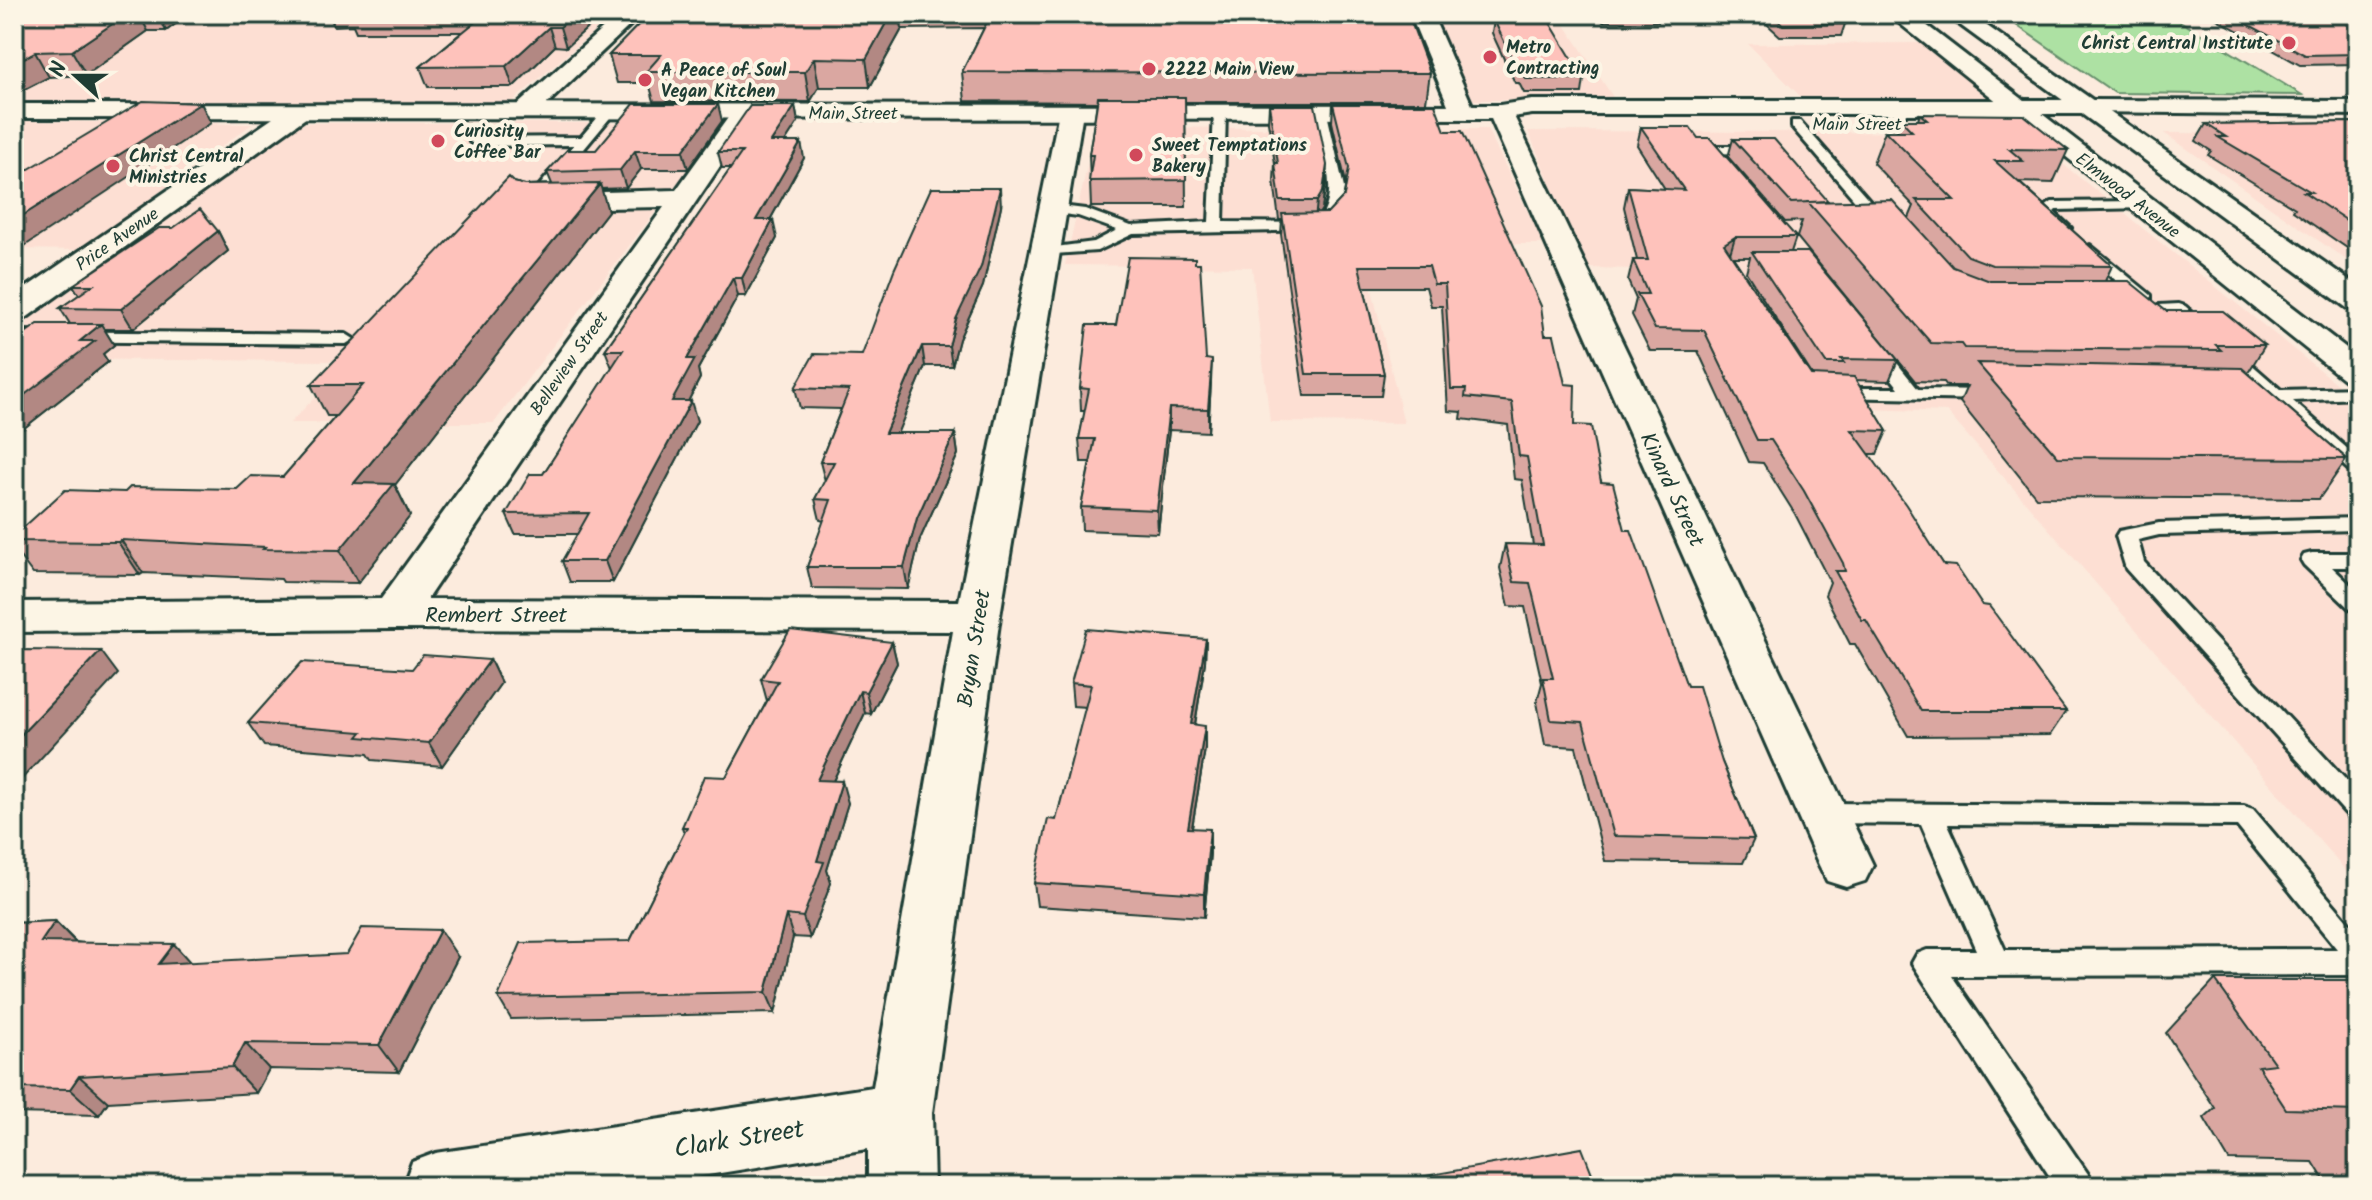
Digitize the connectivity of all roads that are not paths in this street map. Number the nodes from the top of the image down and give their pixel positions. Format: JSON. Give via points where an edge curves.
{"nodes":[{"id":1,"x":631,"y":14,"type":"edge"},
{"id":2,"x":1421,"y":14,"type":"edge"},
{"id":3,"x":1899,"y":14,"type":"edge"},
{"id":4,"x":1956,"y":14,"type":"edge"},
{"id":5,"x":2014,"y":106,"type":"junction"},
{"id":6,"x":2090,"y":107,"type":"junction"},
{"id":7,"x":2358,"y":108,"type":"edge"},
{"id":8,"x":14,"y":111,"type":"edge"},
{"id":9,"x":298,"y":112,"type":"junction"},
{"id":10,"x":524,"y":112,"type":"junction"},
{"id":11,"x":1071,"y":112,"type":"junction"},
{"id":12,"x":1220,"y":112,"type":"junction"},
{"id":13,"x":1322,"y":112,"type":"junction"},
{"id":14,"x":1482,"y":112,"type":"junction"},
{"id":15,"x":608,"y":113,"type":"junction"},
{"id":16,"x":744,"y":113,"type":"junction"},
{"id":17,"x":1796,"y":124,"type":"junction"},
{"id":18,"x":2038,"y":125,"type":"junction"},
{"id":19,"x":2116,"y":125,"type":"junction"},
{"id":20,"x":2358,"y":126,"type":"edge"},
{"id":21,"x":583,"y":141,"type":"junction"},
{"id":22,"x":477,"y":142,"type":"dead end"},
{"id":23,"x":1774,"y":150,"type":"edge"},
{"id":24,"x":1733,"y":173,"type":"edge"},
{"id":25,"x":684,"y":198,"type":"junction"},
{"id":26,"x":534,"y":200,"type":"joint"},
{"id":27,"x":2141,"y":205,"type":"junction"},
{"id":28,"x":1216,"y":226,"type":"junction"},
{"id":29,"x":1049,"y":230,"type":"junction"},
{"id":30,"x":1130,"y":230,"type":"junction"},
{"id":31,"x":1895,"y":239,"type":"edge"},
{"id":32,"x":2358,"y":301,"type":"edge"},
{"id":33,"x":2128,"y":310,"type":"edge"},
{"id":34,"x":2159,"y":310,"type":"junction"},
{"id":35,"x":14,"y":311,"type":"edge"},
{"id":36,"x":1865,"y":335,"type":"edge"},
{"id":37,"x":14,"y":336,"type":"edge"},
{"id":38,"x":346,"y":339,"type":"dead end"},
{"id":39,"x":2358,"y":374,"type":"edge"},
{"id":40,"x":1811,"y":392,"type":"edge"},
{"id":41,"x":2358,"y":393,"type":"edge"},
{"id":42,"x":1913,"y":394,"type":"junction"},
{"id":43,"x":2008,"y":395,"type":"edge"},
{"id":44,"x":2277,"y":396,"type":"junction"},
{"id":45,"x":2231,"y":397,"type":"edge"},
{"id":46,"x":2358,"y":468,"type":"edge"},
{"id":47,"x":2358,"y":524,"type":"edge"},
{"id":48,"x":2358,"y":560,"type":"edge"},
{"id":49,"x":2358,"y":604,"type":"edge"},
{"id":50,"x":394,"y":614,"type":"junction"},
{"id":51,"x":978,"y":616,"type":"junction"},
{"id":52,"x":14,"y":617,"type":"edge"},
{"id":53,"x":2358,"y":810,"type":"edge"},
{"id":54,"x":1822,"y":813,"type":"junction"},
{"id":55,"x":1930,"y":814,"type":"junction"},
{"id":56,"x":1846,"y":865,"type":"dead end"},
{"id":57,"x":2358,"y":954,"type":"edge"},
{"id":58,"x":1996,"y":962,"type":"junction"},
{"id":59,"x":2358,"y":962,"type":"edge"},
{"id":60,"x":900,"y":1113,"type":"junction"},
{"id":61,"x":436,"y":1186,"type":"edge"},
{"id":62,"x":901,"y":1186,"type":"edge"},
{"id":63,"x":2076,"y":1186,"type":"edge"}],
"edges":[{"from":1,"to":10,"type":"main road"},
{"from":2,"to":14,"type":"main road","name":"Kinard Street"},
{"from":3,"to":5,"type":"main road","name":"Elmwood Avenue"},
{"from":4,"to":6,"type":"main road"},
{"from":5,"to":6,"type":"main road","name":"Main Street"},
{"from":5,"to":14,"type":"main road","name":"Main Street","via":[[1532,107]]},
{"from":5,"to":18,"type":"main road","name":"Elmwood Avenue"},
{"from":6,"to":7,"type":"main road","name":"Main Street"},
{"from":6,"to":19,"type":"main road"},
{"from":8,"to":9,"type":"main road","name":"Main Street"},
{"from":9,"to":10,"type":"main road","name":"Main Street"},
{"from":9,"to":35,"type":"main road","name":"Price Avenue"},
{"from":10,"to":15,"type":"main road","name":"Main Street"},
{"from":11,"to":12,"type":"main road","name":"Main Street"},
{"from":11,"to":16,"type":"main road","name":"Main Street"},
{"from":11,"to":29,"type":"main road","name":"Bryan Street"},
{"from":12,"to":13,"type":"main road","name":"Main Street"},
{"from":12,"to":28,"type":"lane"},
{"from":13,"to":14,"type":"main road","name":"Main Street"},
{"from":13,"to":28,"type":"lane","via":[[1340,197],[1334,216],[1321,227]]},
{"from":14,"to":17,"type":"main road","name":"Main Street","via":[[1542,122]]},
{"from":14,"to":54,"type":"main road","name":"Kinard Street"},
{"from":15,"to":16,"type":"main road","name":"Main Street"},
{"from":15,"to":21,"type":"lane"},
{"from":16,"to":25,"type":"main road","name":"Belleview Street"},
{"from":17,"to":18,"type":"main road","name":"Main Street"},
{"from":17,"to":31,"type":"lane"},
{"from":18,"to":19,"type":"main road","name":"Main Street"},
{"from":18,"to":27,"type":"main road","name":"Elmwood Avenue"},
{"from":19,"to":20,"type":"main road","name":"Main Street"},
{"from":19,"to":32,"type":"main road"},
{"from":21,"to":22,"type":"lane"},
{"from":21,"to":26,"type":"lane"},
{"from":23,"to":24,"type":"lane","via":[[1709,147]]},
{"from":25,"to":26,"type":"main road"},
{"from":25,"to":50,"type":"main road","name":"Belleview Street"},
{"from":27,"to":34,"type":"lane","via":[[2052,206],[2045,212]]},
{"from":27,"to":39,"type":"main road","name":"Elmwood Avenue"},
{"from":28,"to":30,"type":"lane"},
{"from":29,"to":30,"type":"lane","via":[[1097,246]]},
{"from":29,"to":30,"type":"lane","via":[[1080,212]]},
{"from":29,"to":51,"type":"main road","name":"Bryan Street"},
{"from":33,"to":34,"type":"lane"},
{"from":34,"to":44,"type":"lane","via":[[2179,309]]},
{"from":36,"to":42,"type":"lane"},
{"from":37,"to":38,"type":"lane"},
{"from":40,"to":42,"type":"lane"},
{"from":41,"to":44,"type":"lane"},
{"from":42,"to":43,"type":"lane"},
{"from":44,"to":45,"type":"lane"},
{"from":44,"to":46,"type":"lane"},
{"from":47,"to":53,"type":"lane","via":[[2159,529],[2126,536],[2134,564]]},
{"from":48,"to":49,"type":"lane","via":[[2312,560]]},
{"from":50,"to":51,"type":"main road","name":"Rembert Street"},
{"from":50,"to":52,"type":"main road","name":"Rembert Street"},
{"from":51,"to":60,"type":"main road","name":"Bryan Street"},
{"from":54,"to":55,"type":"lane"},
{"from":54,"to":56,"type":"main road","name":"Kinard Street"},
{"from":55,"to":57,"type":"lane","via":[[2244,816]]},
{"from":55,"to":58,"type":"lane"},
{"from":58,"to":59,"type":"lane"},
{"from":58,"to":63,"type":"lane","via":[[1927,963]]},
{"from":60,"to":61,"type":"main road","name":"Clark Street"},
{"from":60,"to":62,"type":"main road","name":"Bryan Street"}]}
